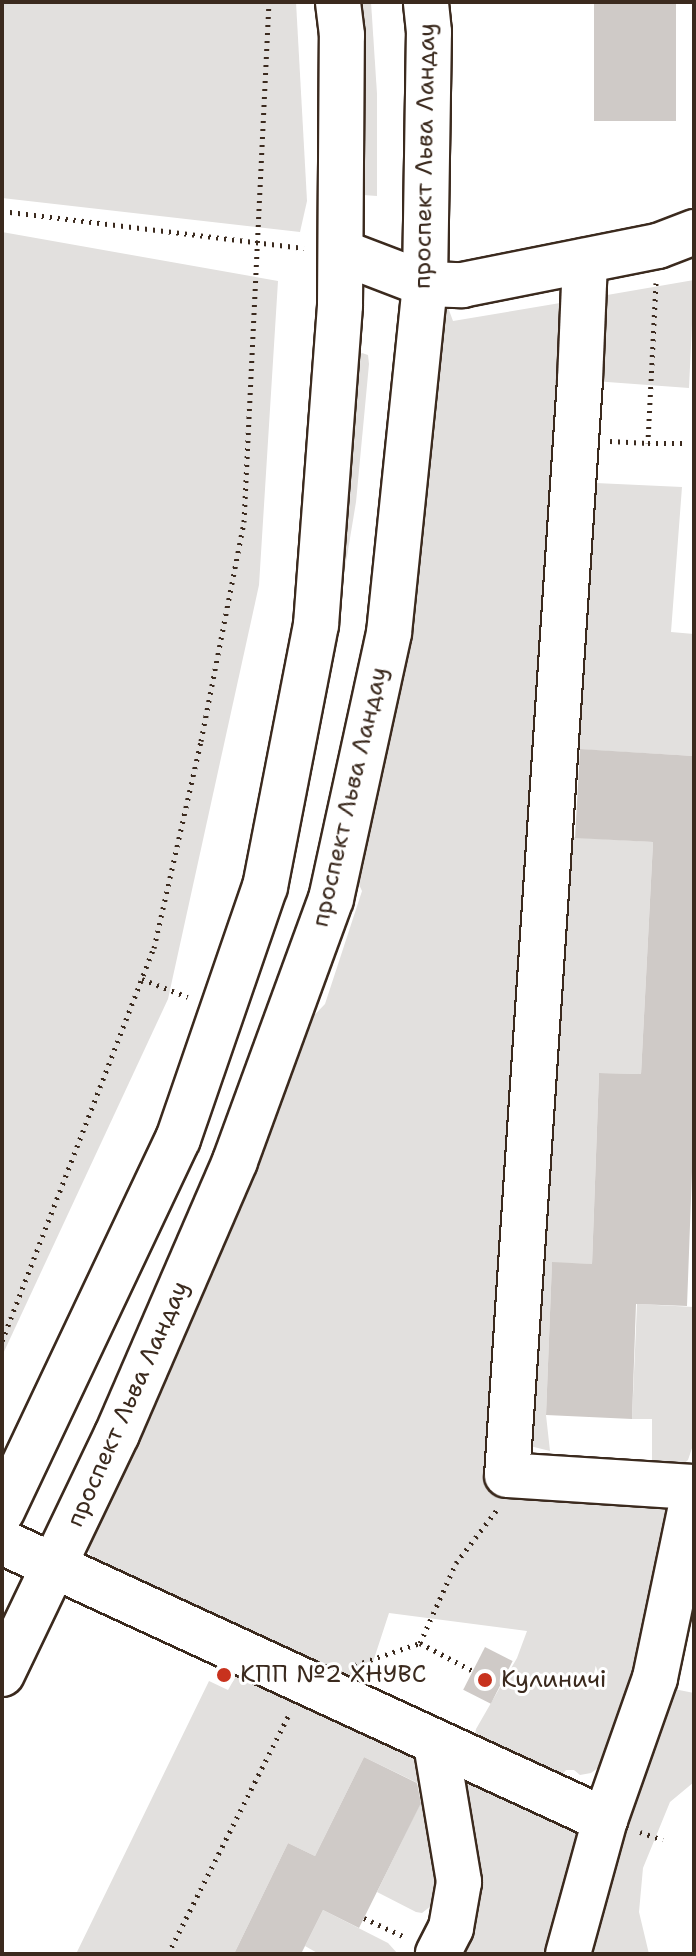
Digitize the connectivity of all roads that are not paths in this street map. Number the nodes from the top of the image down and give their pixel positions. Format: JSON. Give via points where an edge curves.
{"nodes":[{"id":1,"x":338,"y":2,"type":"edge"},
{"id":2,"x":426,"y":2,"type":"edge"},
{"id":3,"x":676,"y":239,"type":"edge"},
{"id":4,"x":341,"y":252,"type":"junction"},
{"id":5,"x":585,"y":261,"type":"junction"},
{"id":6,"x":425,"y":284,"type":"junction"},
{"id":7,"x":694,"y":1490,"type":"edge"},
{"id":8,"x":2,"y":1511,"type":"edge"},
{"id":9,"x":2,"y":1542,"type":"edge"},
{"id":10,"x":56,"y":1564,"type":"junction"},
{"id":11,"x":2,"y":1674,"type":"edge"},
{"id":12,"x":436,"y":1744,"type":"junction"},
{"id":13,"x":605,"y":1820,"type":"junction"},
{"id":14,"x":438,"y":1954,"type":"edge"},
{"id":15,"x":568,"y":1954,"type":"edge"}],
"edges":[{"from":1,"to":4,"type":"main road"},
{"from":2,"to":6,"type":"main road","name":"проспект Льва Ландау"},
{"from":3,"to":5,"type":"main road"},
{"from":4,"to":6,"type":"main road"},
{"from":4,"to":8,"type":"main road","via":[[316,625],[265,887],[178,1139]]},
{"from":5,"to":6,"type":"main road","via":[[462,285]]},
{"from":5,"to":7,"type":"main road","via":[[507,1475]]},
{"from":6,"to":10,"type":"main road","name":"проспект Льва Ландау","via":[[389,633],[331,899],[235,1161]]},
{"from":7,"to":13,"type":"main road","via":[[655,1678]]},
{"from":9,"to":10,"type":"main road"},
{"from":10,"to":11,"type":"main road","name":"проспект Льва Ландау"},
{"from":10,"to":12,"type":"main road"},
{"from":12,"to":13,"type":"main road"},
{"from":12,"to":14,"type":"main road","via":[[459,1882],[451,1928]]},
{"from":13,"to":15,"type":"main road"}]}
